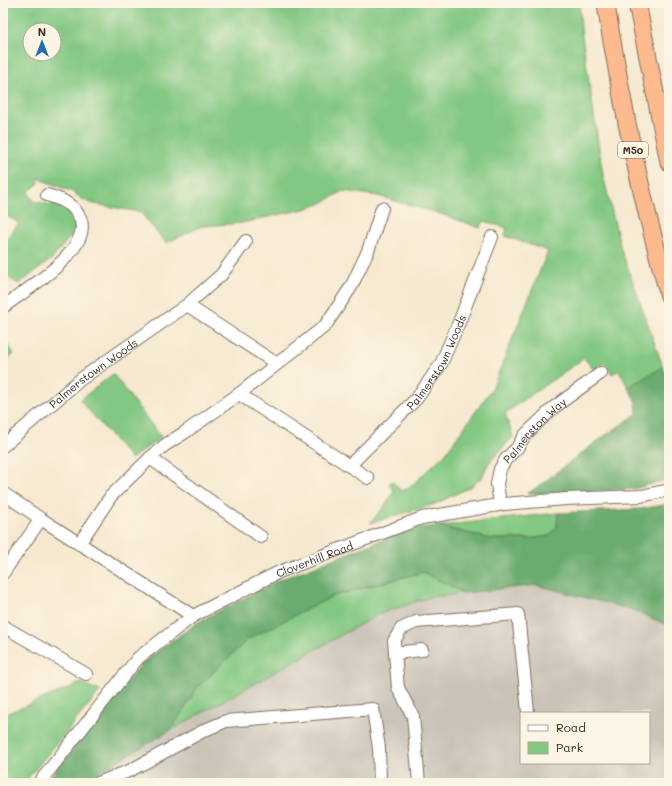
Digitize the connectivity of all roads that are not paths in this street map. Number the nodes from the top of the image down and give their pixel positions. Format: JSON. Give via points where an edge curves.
{"nodes":[{"id":1,"x":606,"y":3,"type":"edge"},
{"id":2,"x":637,"y":3,"type":"edge"},
{"id":3,"x":669,"y":162,"type":"edge"},
{"id":4,"x":47,"y":195,"type":"dead end"},
{"id":5,"x":382,"y":208,"type":"dead end"},
{"id":6,"x":492,"y":237,"type":"dead end"},
{"id":7,"x":246,"y":241,"type":"dead end"},
{"id":8,"x":669,"y":296,"type":"edge"},
{"id":9,"x":5,"y":301,"type":"edge"},
{"id":10,"x":187,"y":305,"type":"junction"},
{"id":11,"x":277,"y":364,"type":"junction"},
{"id":12,"x":600,"y":373,"type":"dead end"},
{"id":13,"x":239,"y":394,"type":"junction"},
{"id":14,"x":3,"y":446,"type":"edge"},
{"id":15,"x":150,"y":458,"type":"junction"},
{"id":16,"x":349,"y":466,"type":"junction"},
{"id":17,"x":368,"y":478,"type":"dead end"},
{"id":18,"x":669,"y":490,"type":"edge"},
{"id":19,"x":3,"y":493,"type":"edge"},
{"id":20,"x":500,"y":504,"type":"junction"},
{"id":21,"x":41,"y":519,"type":"junction"},
{"id":22,"x":261,"y":537,"type":"dead end"},
{"id":23,"x":79,"y":544,"type":"junction"},
{"id":24,"x":3,"y":573,"type":"edge"},
{"id":25,"x":193,"y":616,"type":"junction"},
{"id":26,"x":3,"y":626,"type":"edge"},
{"id":27,"x":422,"y":650,"type":"dead end"},
{"id":28,"x":395,"y":653,"type":"junction"},
{"id":29,"x":86,"y":674,"type":"dead end"},
{"id":30,"x":528,"y":712,"type":"dead end"},
{"id":31,"x":38,"y":783,"type":"edge"},
{"id":32,"x":98,"y":783,"type":"edge"},
{"id":33,"x":380,"y":783,"type":"edge"},
{"id":34,"x":419,"y":783,"type":"edge"}],
"edges":[{"from":1,"to":8,"type":"highway","number":"M50","via":[[627,126]]},
{"from":2,"to":3,"type":"highway"},
{"from":4,"to":9,"type":"street","via":[[63,200],[76,211],[82,221],[82,234],[76,247],[54,269]]},
{"from":5,"to":11,"type":"street","via":[[368,251],[352,287],[326,326]]},
{"from":6,"to":16,"type":"street","name":"Palmerstown Woods","via":[[441,364],[417,398]]},
{"from":7,"to":10,"type":"street","name":"Palmerstown Woods","via":[[221,275]]},
{"from":10,"to":11,"type":"street"},
{"from":10,"to":14,"type":"street","name":"Palmerstown Woods","via":[[80,380]]},
{"from":11,"to":13,"type":"street"},
{"from":12,"to":20,"type":"street","name":"Palmerston Way","via":[[553,408],[525,435],[506,459],[500,469],[497,484]]},
{"from":13,"to":15,"type":"street"},
{"from":13,"to":16,"type":"street"},
{"from":15,"to":22,"type":"street"},
{"from":15,"to":23,"type":"street","via":[[110,496]]},
{"from":16,"to":17,"type":"street"},
{"from":18,"to":20,"type":"street","name":"Cloverhill Road","via":[[641,496]]},
{"from":19,"to":21,"type":"street"},
{"from":20,"to":25,"type":"street","name":"Cloverhill Road","via":[[422,518],[279,572]]},
{"from":21,"to":23,"type":"street"},
{"from":21,"to":24,"type":"street"},
{"from":23,"to":25,"type":"street"},
{"from":25,"to":31,"type":"street","name":"Cloverhill Road","via":[[138,658]]},
{"from":26,"to":29,"type":"street"},
{"from":27,"to":28,"type":"street"},
{"from":28,"to":30,"type":"street","via":[[394,641],[401,629],[416,622],[518,614]]},
{"from":28,"to":34,"type":"street","via":[[398,688],[413,716]]},
{"from":32,"to":33,"type":"street","via":[[139,767],[226,721],[373,709],[379,748]]}]}
